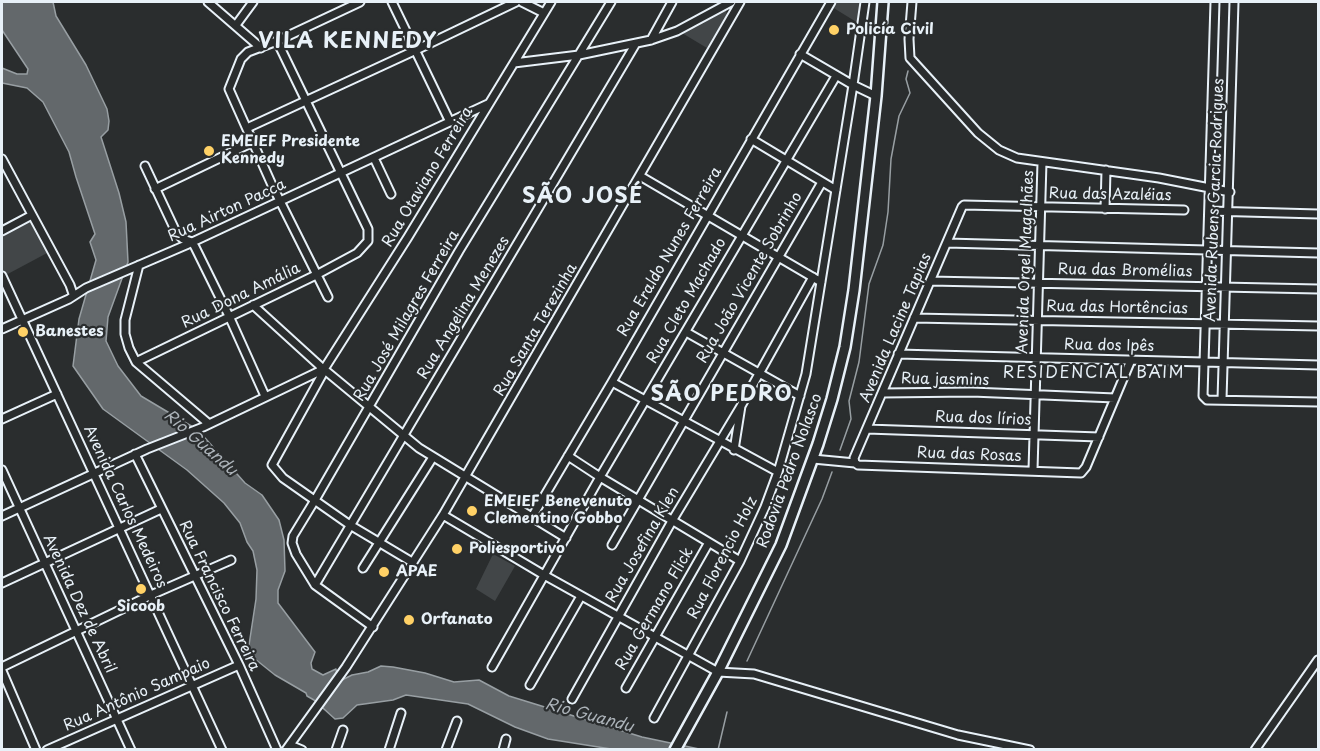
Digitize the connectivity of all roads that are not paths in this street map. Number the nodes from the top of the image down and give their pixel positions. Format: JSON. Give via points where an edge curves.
{"nodes":[{"id":1,"x":208,"y":2,"type":"edge"},
{"id":2,"x":253,"y":2,"type":"edge"},
{"id":3,"x":360,"y":2,"type":"edge"},
{"id":4,"x":392,"y":2,"type":"edge"},
{"id":5,"x":516,"y":2,"type":"edge"},
{"id":6,"x":522,"y":2,"type":"edge"},
{"id":7,"x":551,"y":2,"type":"edge"},
{"id":8,"x":611,"y":2,"type":"edge"},
{"id":9,"x":672,"y":2,"type":"edge"},
{"id":10,"x":740,"y":2,"type":"edge"},
{"id":11,"x":831,"y":2,"type":"edge"},
{"id":12,"x":865,"y":2,"type":"edge"},
{"id":13,"x":883,"y":2,"type":"edge"},
{"id":14,"x":912,"y":2,"type":"edge"},
{"id":15,"x":1215,"y":2,"type":"edge"},
{"id":16,"x":1234,"y":2,"type":"edge"},
{"id":17,"x":507,"y":3,"type":"edge"},
{"id":18,"x":729,"y":3,"type":"edge"},
{"id":19,"x":544,"y":13,"type":"junction"},
{"id":20,"x":733,"y":14,"type":"junction"},
{"id":21,"x":236,"y":25,"type":"junction"},
{"id":22,"x":651,"y":40,"type":"junction"},
{"id":23,"x":277,"y":41,"type":"junction"},
{"id":24,"x":635,"y":45,"type":"junction"},
{"id":25,"x":261,"y":48,"type":"junction"},
{"id":26,"x":416,"y":50,"type":"junction"},
{"id":27,"x":800,"y":54,"type":"junction"},
{"id":28,"x":579,"y":55,"type":"junction"},
{"id":29,"x":514,"y":63,"type":"junction"},
{"id":30,"x":836,"y":75,"type":"junction"},
{"id":31,"x":853,"y":86,"type":"junction"},
{"id":32,"x":876,"y":96,"type":"junction"},
{"id":33,"x":305,"y":102,"type":"junction"},
{"id":34,"x":488,"y":104,"type":"junction"},
{"id":35,"x":450,"y":122,"type":"junction"},
{"id":36,"x":247,"y":128,"type":"junction"},
{"id":37,"x":751,"y":140,"type":"junction"},
{"id":38,"x":253,"y":142,"type":"junction"},
{"id":39,"x":374,"y":158,"type":"junction"},
{"id":40,"x":2,"y":159,"type":"edge"},
{"id":41,"x":786,"y":160,"type":"junction"},
{"id":42,"x":1042,"y":162,"type":"junction"},
{"id":43,"x":145,"y":166,"type":"dead end"},
{"id":44,"x":1106,"y":171,"type":"junction"},
{"id":45,"x":340,"y":174,"type":"junction"},
{"id":46,"x":640,"y":176,"type":"junction"},
{"id":47,"x":822,"y":182,"type":"junction"},
{"id":48,"x":1208,"y":187,"type":"junction"},
{"id":49,"x":155,"y":189,"type":"junction"},
{"id":50,"x":836,"y":190,"type":"junction"},
{"id":51,"x":1230,"y":192,"type":"junction"},
{"id":52,"x":392,"y":194,"type":"dead end"},
{"id":53,"x":280,"y":202,"type":"junction"},
{"id":54,"x":964,"y":205,"type":"joint"},
{"id":55,"x":1041,"y":207,"type":"junction"},
{"id":56,"x":1105,"y":209,"type":"junction"},
{"id":57,"x":1184,"y":210,"type":"dead end"},
{"id":58,"x":1209,"y":211,"type":"junction"},
{"id":59,"x":1227,"y":212,"type":"junction"},
{"id":60,"x":1318,"y":214,"type":"edge"},
{"id":61,"x":32,"y":215,"type":"junction"},
{"id":62,"x":708,"y":215,"type":"junction"},
{"id":63,"x":2,"y":231,"type":"edge"},
{"id":64,"x":741,"y":236,"type":"junction"},
{"id":65,"x":192,"y":242,"type":"junction"},
{"id":66,"x":947,"y":243,"type":"junction"},
{"id":67,"x":1040,"y":244,"type":"junction"},
{"id":68,"x":1207,"y":249,"type":"junction"},
{"id":69,"x":1227,"y":250,"type":"junction"},
{"id":70,"x":1318,"y":253,"type":"edge"},
{"id":71,"x":778,"y":257,"type":"junction"},
{"id":72,"x":139,"y":265,"type":"junction"},
{"id":73,"x":318,"y":274,"type":"junction"},
{"id":74,"x":2,"y":276,"type":"edge"},
{"id":75,"x":813,"y":277,"type":"junction"},
{"id":76,"x":930,"y":281,"type":"junction"},
{"id":77,"x":821,"y":282,"type":"junction"},
{"id":78,"x":1039,"y":282,"type":"junction"},
{"id":79,"x":1207,"y":286,"type":"junction"},
{"id":80,"x":1225,"y":286,"type":"junction"},
{"id":81,"x":1318,"y":289,"type":"edge"},
{"id":82,"x":73,"y":294,"type":"junction"},
{"id":83,"x":328,"y":297,"type":"dead end"},
{"id":84,"x":253,"y":305,"type":"junction"},
{"id":85,"x":229,"y":316,"type":"junction"},
{"id":86,"x":914,"y":318,"type":"junction"},
{"id":87,"x":23,"y":319,"type":"junction"},
{"id":88,"x":1038,"y":320,"type":"junction"},
{"id":89,"x":1205,"y":323,"type":"junction"},
{"id":90,"x":1224,"y":324,"type":"junction"},
{"id":91,"x":1318,"y":327,"type":"edge"},
{"id":92,"x":2,"y":329,"type":"edge"},
{"id":93,"x":686,"y":332,"type":"junction"},
{"id":94,"x":722,"y":352,"type":"junction"},
{"id":95,"x":898,"y":354,"type":"junction"},
{"id":96,"x":1037,"y":358,"type":"junction"},
{"id":97,"x":1131,"y":360,"type":"junction"},
{"id":98,"x":1205,"y":361,"type":"junction"},
{"id":99,"x":136,"y":362,"type":"junction"},
{"id":100,"x":1223,"y":362,"type":"junction"},
{"id":101,"x":1318,"y":365,"type":"edge"},
{"id":102,"x":323,"y":370,"type":"junction"},
{"id":103,"x":759,"y":373,"type":"junction"},
{"id":104,"x":612,"y":382,"type":"junction"},
{"id":105,"x":882,"y":393,"type":"junction"},
{"id":106,"x":57,"y":394,"type":"junction"},
{"id":107,"x":265,"y":396,"type":"junction"},
{"id":108,"x":800,"y":396,"type":"junction"},
{"id":109,"x":1036,"y":396,"type":"junction"},
{"id":110,"x":1115,"y":398,"type":"junction"},
{"id":111,"x":1222,"y":399,"type":"junction"},
{"id":112,"x":645,"y":400,"type":"junction"},
{"id":113,"x":1318,"y":402,"type":"edge"},
{"id":114,"x":370,"y":406,"type":"junction"},
{"id":115,"x":741,"y":406,"type":"junction"},
{"id":116,"x":2,"y":419,"type":"edge"},
{"id":117,"x":683,"y":421,"type":"junction"},
{"id":118,"x":206,"y":425,"type":"junction"},
{"id":119,"x":867,"y":429,"type":"junction"},
{"id":120,"x":1034,"y":434,"type":"junction"},
{"id":121,"x":404,"y":435,"type":"junction"},
{"id":122,"x":1099,"y":437,"type":"junction"},
{"id":123,"x":720,"y":442,"type":"junction"},
{"id":124,"x":734,"y":450,"type":"junction"},
{"id":125,"x":135,"y":454,"type":"junction"},
{"id":126,"x":568,"y":456,"type":"junction"},
{"id":127,"x":433,"y":457,"type":"junction"},
{"id":128,"x":813,"y":459,"type":"junction"},
{"id":129,"x":855,"y":463,"type":"junction"},
{"id":130,"x":2,"y":470,"type":"edge"},
{"id":131,"x":1033,"y":470,"type":"junction"},
{"id":132,"x":778,"y":472,"type":"junction"},
{"id":133,"x":94,"y":474,"type":"junction"},
{"id":134,"x":465,"y":477,"type":"junction"},
{"id":135,"x":600,"y":477,"type":"junction"},
{"id":136,"x":637,"y":499,"type":"junction"},
{"id":137,"x":315,"y":500,"type":"junction"},
{"id":138,"x":19,"y":508,"type":"junction"},
{"id":139,"x":161,"y":508,"type":"junction"},
{"id":140,"x":443,"y":515,"type":"junction"},
{"id":141,"x":2,"y":516,"type":"edge"},
{"id":142,"x":532,"y":517,"type":"junction"},
{"id":143,"x":672,"y":521,"type":"junction"},
{"id":144,"x":350,"y":525,"type":"junction"},
{"id":145,"x":120,"y":527,"type":"junction"},
{"id":146,"x":566,"y":538,"type":"junction"},
{"id":147,"x":380,"y":543,"type":"junction"},
{"id":148,"x":708,"y":544,"type":"junction"},
{"id":149,"x":612,"y":545,"type":"dead end"},
{"id":150,"x":231,"y":560,"type":"dead end"},
{"id":151,"x":740,"y":561,"type":"junction"},
{"id":152,"x":412,"y":562,"type":"junction"},
{"id":153,"x":45,"y":563,"type":"junction"},
{"id":154,"x":363,"y":568,"type":"dead end"},
{"id":155,"x":544,"y":575,"type":"junction"},
{"id":156,"x":194,"y":577,"type":"junction"},
{"id":157,"x":2,"y":583,"type":"edge"},
{"id":158,"x":315,"y":585,"type":"junction"},
{"id":159,"x":151,"y":595,"type":"junction"},
{"id":160,"x":581,"y":596,"type":"junction"},
{"id":161,"x":618,"y":617,"type":"junction"},
{"id":162,"x":373,"y":627,"type":"junction"},
{"id":163,"x":75,"y":631,"type":"junction"},
{"id":164,"x":654,"y":636,"type":"junction"},
{"id":165,"x":688,"y":655,"type":"junction"},
{"id":166,"x":1318,"y":660,"type":"edge"},
{"id":167,"x":239,"y":665,"type":"junction"},
{"id":168,"x":492,"y":667,"type":"dead end"},
{"id":169,"x":2,"y":669,"type":"edge"},
{"id":170,"x":718,"y":672,"type":"junction"},
{"id":171,"x":530,"y":685,"type":"dead end"},
{"id":172,"x":192,"y":687,"type":"junction"},
{"id":173,"x":626,"y":688,"type":"dead end"},
{"id":174,"x":572,"y":699,"type":"dead end"},
{"id":175,"x":401,"y":713,"type":"dead end"},
{"id":176,"x":116,"y":718,"type":"junction"},
{"id":177,"x":654,"y":718,"type":"dead end"},
{"id":178,"x":457,"y":721,"type":"dead end"},
{"id":179,"x":343,"y":730,"type":"dead end"},
{"id":180,"x":506,"y":739,"type":"dead end"},
{"id":181,"x":288,"y":747,"type":"edge"},
{"id":182,"x":36,"y":750,"type":"edge"},
{"id":183,"x":47,"y":750,"type":"edge"},
{"id":184,"x":131,"y":750,"type":"edge"},
{"id":185,"x":222,"y":750,"type":"edge"},
{"id":186,"x":277,"y":750,"type":"edge"},
{"id":187,"x":302,"y":750,"type":"edge"},
{"id":188,"x":336,"y":750,"type":"edge"},
{"id":189,"x":389,"y":750,"type":"edge"},
{"id":190,"x":446,"y":750,"type":"edge"},
{"id":191,"x":503,"y":750,"type":"edge"},
{"id":192,"x":675,"y":750,"type":"edge"},
{"id":193,"x":1030,"y":750,"type":"edge"},
{"id":194,"x":1256,"y":750,"type":"edge"}],
"edges":[{"from":1,"to":21,"type":"street"},
{"from":2,"to":21,"type":"street"},
{"from":3,"to":23,"type":"street"},
{"from":4,"to":26,"type":"street"},
{"from":5,"to":17,"type":"street"},
{"from":6,"to":19,"type":"street"},
{"from":7,"to":19,"type":"street","name":"Rua Otaviano Ferreira"},
{"from":8,"to":28,"type":"street","name":"Rua José Milagres Ferreira"},
{"from":9,"to":22,"type":"street"},
{"from":10,"to":20,"type":"street","name":"Rua Santa Terezinha"},
{"from":11,"to":27,"type":"street","name":"Rua Eraldo Nunes Ferreira"},
{"from":12,"to":31,"type":"street","name":"Rua Florencio Holz"},
{"from":13,"to":32,"type":"highway","name":"Rodovia Pedro Nolasco"},
{"from":14,"to":42,"type":"street","via":[[910,58],[978,133],[999,150]]},
{"from":15,"to":48,"type":"street","name":"Avenida Rubens Garcia Rodrigues"},
{"from":16,"to":51,"type":"street","name":"Avenida Rubens Garcia Rodrigues"},
{"from":17,"to":26,"type":"street"},
{"from":18,"to":20,"type":"street"},
{"from":18,"to":22,"type":"street","via":[[677,31]]},
{"from":19,"to":29,"type":"street","name":"Rua Otaviano Ferreira"},
{"from":20,"to":46,"type":"street","name":"Rua Santa Terezinha"},
{"from":21,"to":25,"type":"street"},
{"from":22,"to":24,"type":"street"},
{"from":23,"to":25,"type":"street"},
{"from":23,"to":33,"type":"street"},
{"from":24,"to":28,"type":"street"},
{"from":24,"to":121,"type":"street","name":"Rua Angelina Menezes"},
{"from":25,"to":36,"type":"street","via":[[244,56],[229,86]]},
{"from":26,"to":33,"type":"street"},
{"from":26,"to":35,"type":"street"},
{"from":27,"to":30,"type":"street"},
{"from":27,"to":37,"type":"street","name":"Rua Eraldo Nunes Ferreira"},
{"from":28,"to":29,"type":"street"},
{"from":28,"to":114,"type":"street","name":"Rua José Milagres Ferreira"},
{"from":29,"to":34,"type":"street","name":"Rua Otaviano Ferreira"},
{"from":30,"to":31,"type":"street"},
{"from":30,"to":41,"type":"street","name":"Rua Cleto Machado"},
{"from":31,"to":32,"type":"street"},
{"from":31,"to":50,"type":"street","name":"Rua Florencio Holz"},
{"from":32,"to":128,"type":"highway","name":"Rodovia Pedro Nolasco","via":[[847,336]]},
{"from":33,"to":36,"type":"street"},
{"from":33,"to":45,"type":"street"},
{"from":34,"to":35,"type":"street","name":"Rua Airton Pacca"},
{"from":34,"to":102,"type":"street","name":"Rua Otaviano Ferreira"},
{"from":35,"to":39,"type":"street","name":"Rua Airton Pacca"},
{"from":36,"to":38,"type":"street"},
{"from":37,"to":41,"type":"street"},
{"from":37,"to":62,"type":"street","name":"Rua Eraldo Nunes Ferreira"},
{"from":38,"to":49,"type":"street"},
{"from":38,"to":53,"type":"street"},
{"from":39,"to":45,"type":"street","name":"Rua Airton Pacca"},
{"from":39,"to":52,"type":"street"},
{"from":40,"to":61,"type":"street"},
{"from":41,"to":47,"type":"street"},
{"from":41,"to":64,"type":"street","name":"Rua Cleto Machado"},
{"from":42,"to":44,"type":"street"},
{"from":42,"to":55,"type":"street","name":"Avenida Orgel Magalhães"},
{"from":43,"to":49,"type":"street"},
{"from":44,"to":48,"type":"street"},
{"from":44,"to":56,"type":"street"},
{"from":45,"to":53,"type":"street","name":"Rua Airton Pacca"},
{"from":45,"to":73,"type":"street","name":"Rua Dona Amália","via":[[368,229],[368,241],[357,254]]},
{"from":46,"to":62,"type":"street"},
{"from":46,"to":134,"type":"street","name":"Rua Santa Terezinha"},
{"from":47,"to":50,"type":"street"},
{"from":47,"to":71,"type":"street","name":"Rua João Vicente Sobrinho"},
{"from":48,"to":51,"type":"street"},
{"from":48,"to":58,"type":"street","name":"Avenida Rubens Garcia Rodrigues"},
{"from":49,"to":65,"type":"street","via":[[176,232]]},
{"from":50,"to":77,"type":"street","name":"Rua Florencio Holz"},
{"from":51,"to":59,"type":"street","name":"Avenida Rubens Garcia Rodrigues"},
{"from":53,"to":65,"type":"street","name":"Rua Airton Pacca"},
{"from":53,"to":73,"type":"street"},
{"from":54,"to":55,"type":"street","name":"Rua das Azaléias"},
{"from":54,"to":66,"type":"street","name":"Avenida Lacine Tapias"},
{"from":55,"to":56,"type":"street","name":"Rua das Azaléias"},
{"from":55,"to":67,"type":"street","name":"Avenida Orgel Magalhães"},
{"from":56,"to":57,"type":"street","name":"Rua das Azaléias"},
{"from":58,"to":59,"type":"street"},
{"from":58,"to":68,"type":"street","name":"Avenida Rubens Garcia Rodrigues"},
{"from":59,"to":60,"type":"street"},
{"from":59,"to":69,"type":"street","name":"Avenida Rubens Garcia Rodrigues"},
{"from":61,"to":63,"type":"street"},
{"from":61,"to":82,"type":"street"},
{"from":62,"to":64,"type":"street"},
{"from":62,"to":104,"type":"street","name":"Rua Eraldo Nunes Ferreira"},
{"from":64,"to":71,"type":"street"},
{"from":64,"to":93,"type":"street","name":"Rua Cleto Machado"},
{"from":65,"to":72,"type":"street","name":"Rua Airton Pacca"},
{"from":65,"to":85,"type":"street"},
{"from":66,"to":67,"type":"street"},
{"from":66,"to":76,"type":"street","name":"Avenida Lacine Tapias"},
{"from":67,"to":68,"type":"street"},
{"from":67,"to":78,"type":"street","name":"Avenida Orgel Magalhães"},
{"from":68,"to":69,"type":"street"},
{"from":68,"to":79,"type":"street","name":"Avenida Rubens Garcia Rodrigues"},
{"from":69,"to":70,"type":"street"},
{"from":69,"to":80,"type":"street","name":"Avenida Rubens Garcia Rodrigues"},
{"from":71,"to":75,"type":"street"},
{"from":71,"to":94,"type":"street","name":"Rua João Vicente Sobrinho"},
{"from":72,"to":82,"type":"street","name":"Rua Airton Pacca"},
{"from":72,"to":99,"type":"street","via":[[125,320],[125,334]]},
{"from":73,"to":83,"type":"street"},
{"from":73,"to":84,"type":"street","name":"Rua Dona Amália"},
{"from":74,"to":87,"type":"street","name":"Avenida Carlos Medeiros"},
{"from":75,"to":77,"type":"street"},
{"from":75,"to":103,"type":"street","name":"Rua Josefina Klen"},
{"from":76,"to":78,"type":"street","name":"Rua das Bromélias"},
{"from":76,"to":86,"type":"street","name":"Avenida Lacine Tapias"},
{"from":77,"to":108,"type":"street","name":"Rua Florencio Holz"},
{"from":78,"to":79,"type":"street","name":"Rua das Bromélias"},
{"from":78,"to":88,"type":"street","name":"Avenida Orgel Magalhães"},
{"from":79,"to":80,"type":"street","name":"Rua das Bromélias"},
{"from":79,"to":89,"type":"street","name":"Avenida Rubens Garcia Rodrigues"},
{"from":80,"to":81,"type":"street","name":"Rua das Bromélias"},
{"from":80,"to":90,"type":"street","name":"Avenida Rubens Garcia Rodrigues"},
{"from":82,"to":87,"type":"street","name":"Rua Airton Pacca"},
{"from":84,"to":85,"type":"street","name":"Rua Dona Amália"},
{"from":84,"to":102,"type":"street"},
{"from":85,"to":99,"type":"street","name":"Rua Dona Amália"},
{"from":85,"to":107,"type":"street"},
{"from":86,"to":88,"type":"street","name":"Rua das Hortências"},
{"from":86,"to":95,"type":"street","name":"Avenida Lacine Tapias"},
{"from":87,"to":92,"type":"street","name":"Rua Airton Pacca"},
{"from":87,"to":106,"type":"street","name":"Avenida Carlos Medeiros"},
{"from":88,"to":89,"type":"street","name":"Rua das Hortências"},
{"from":88,"to":96,"type":"street","name":"Avenida Orgel Magalhães"},
{"from":89,"to":90,"type":"street","name":"Rua das Hortências"},
{"from":89,"to":98,"type":"street","name":"Avenida Rubens Garcia Rodrigues"},
{"from":90,"to":91,"type":"street","name":"Rua das Hortências"},
{"from":90,"to":100,"type":"street","name":"Avenida Rubens Garcia Rodrigues"},
{"from":93,"to":94,"type":"street"},
{"from":93,"to":112,"type":"street","name":"Rua Cleto Machado"},
{"from":94,"to":103,"type":"street"},
{"from":94,"to":117,"type":"street","name":"Rua João Vicente Sobrinho"},
{"from":95,"to":96,"type":"street","name":"Rua dos Ipês"},
{"from":95,"to":105,"type":"street","name":"Avenida Lacine Tapias"},
{"from":96,"to":97,"type":"street","name":"Rua dos Ipês"},
{"from":96,"to":109,"type":"street","name":"Avenida Orgel Magalhães"},
{"from":97,"to":98,"type":"street","name":"Rua dos Ipês"},
{"from":97,"to":110,"type":"street"},
{"from":98,"to":100,"type":"street","name":"Rua dos Ipês"},
{"from":98,"to":111,"type":"street","name":"Avenida Rubens Garcia Rodrigues","via":[[1203,398]]},
{"from":99,"to":118,"type":"street"},
{"from":100,"to":101,"type":"street","name":"Rua dos Ipês"},
{"from":100,"to":111,"type":"street","name":"Avenida Rubens Garcia Rodrigues"},
{"from":102,"to":107,"type":"street"},
{"from":102,"to":114,"type":"street"},
{"from":102,"to":137,"type":"street","name":"Rua Otaviano Ferreira","via":[[272,461],[279,474]]},
{"from":103,"to":108,"type":"street"},
{"from":103,"to":115,"type":"street","name":"Rua Josefina Klen"},
{"from":104,"to":112,"type":"street"},
{"from":104,"to":126,"type":"street","name":"Rua Eraldo Nunes Ferreira"},
{"from":105,"to":109,"type":"street","name":"Rua jasmins"},
{"from":105,"to":119,"type":"street","name":"Avenida Lacine Tapias"},
{"from":106,"to":116,"type":"street"},
{"from":106,"to":133,"type":"street","name":"Avenida Carlos Medeiros"},
{"from":107,"to":118,"type":"street"},
{"from":108,"to":132,"type":"street","name":"Rua Florencio Holz"},
{"from":109,"to":110,"type":"street","name":"Rua jasmins"},
{"from":109,"to":120,"type":"street","name":"Avenida Orgel Magalhães"},
{"from":110,"to":122,"type":"street"},
{"from":111,"to":113,"type":"street"},
{"from":112,"to":117,"type":"street"},
{"from":112,"to":135,"type":"street","name":"Rua Cleto Machado"},
{"from":114,"to":121,"type":"street"},
{"from":114,"to":137,"type":"street","name":"Rua José Milagres Ferreira"},
{"from":115,"to":123,"type":"street","name":"Rua Josefina Klen"},
{"from":115,"to":124,"type":"street"},
{"from":117,"to":123,"type":"street"},
{"from":117,"to":136,"type":"street","name":"Rua João Vicente Sobrinho"},
{"from":118,"to":125,"type":"street"},
{"from":119,"to":120,"type":"street","name":"Rua dos lírios"},
{"from":119,"to":129,"type":"street","name":"Avenida Lacine Tapias"},
{"from":120,"to":122,"type":"street","name":"Rua dos lírios"},
{"from":120,"to":131,"type":"street","name":"Avenida Orgel Magalhães"},
{"from":121,"to":127,"type":"street"},
{"from":121,"to":144,"type":"street","name":"Rua Angelina Menezes"},
{"from":122,"to":131,"type":"street","name":"Rua das Rosas","via":[[1083,472]]},
{"from":123,"to":124,"type":"street"},
{"from":123,"to":143,"type":"street","name":"Rua Josefina Klen"},
{"from":124,"to":132,"type":"street"},
{"from":125,"to":133,"type":"street"},
{"from":125,"to":139,"type":"street","name":"Rua Francisco Ferreira"},
{"from":126,"to":135,"type":"street"},
{"from":126,"to":142,"type":"street","name":"Rua Eraldo Nunes Ferreira"},
{"from":127,"to":134,"type":"street"},
{"from":127,"to":147,"type":"street"},
{"from":128,"to":129,"type":"street","name":"Rua das Rosas"},
{"from":128,"to":170,"type":"highway","name":"Rodovia Pedro Nolasco","via":[[781,544]]},
{"from":129,"to":131,"type":"street","name":"Rua das Rosas"},
{"from":130,"to":138,"type":"street","name":"Avenida Dez de Abril"},
{"from":132,"to":151,"type":"street","name":"Rua Florencio Holz"},
{"from":133,"to":138,"type":"street"},
{"from":133,"to":145,"type":"street","name":"Avenida Carlos Medeiros"},
{"from":134,"to":140,"type":"street","name":"Rua Santa Terezinha"},
{"from":134,"to":142,"type":"street"},
{"from":135,"to":136,"type":"street"},
{"from":135,"to":146,"type":"street","name":"Rua Cleto Machado"},
{"from":136,"to":143,"type":"street"},
{"from":136,"to":149,"type":"street","name":"Rua João Vicente Sobrinho"},
{"from":137,"to":144,"type":"street"},
{"from":137,"to":158,"type":"street","name":"Rua José Milagres Ferreira","via":[[295,531],[292,543]]},
{"from":138,"to":141,"type":"street"},
{"from":138,"to":153,"type":"street","name":"Avenida Dez de Abril"},
{"from":139,"to":145,"type":"street"},
{"from":139,"to":156,"type":"street","name":"Rua Francisco Ferreira"},
{"from":140,"to":152,"type":"street","name":"Rua Santa Terezinha"},
{"from":140,"to":155,"type":"street"},
{"from":142,"to":146,"type":"street"},
{"from":143,"to":148,"type":"street"},
{"from":143,"to":161,"type":"street","name":"Rua Josefina Klen"},
{"from":144,"to":147,"type":"street"},
{"from":144,"to":158,"type":"street","name":"Rua Angelina Menezes"},
{"from":145,"to":153,"type":"street"},
{"from":145,"to":159,"type":"street","name":"Avenida Carlos Medeiros"},
{"from":146,"to":155,"type":"street","name":"Rua Cleto Machado"},
{"from":147,"to":152,"type":"street"},
{"from":147,"to":154,"type":"street"},
{"from":148,"to":151,"type":"street"},
{"from":148,"to":164,"type":"street","name":"Rua Germano Flick"},
{"from":150,"to":156,"type":"street"},
{"from":151,"to":165,"type":"street","name":"Rua Florencio Holz"},
{"from":152,"to":162,"type":"street","name":"Rua Santa Terezinha"},
{"from":153,"to":157,"type":"street"},
{"from":153,"to":163,"type":"street","name":"Avenida Dez de Abril"},
{"from":155,"to":160,"type":"street"},
{"from":155,"to":168,"type":"street","name":"Rua Cleto Machado"},
{"from":156,"to":159,"type":"street"},
{"from":156,"to":167,"type":"street","name":"Rua Francisco Ferreira"},
{"from":158,"to":162,"type":"street","name":"Rua José Milagres Ferreira"},
{"from":159,"to":163,"type":"street"},
{"from":159,"to":172,"type":"street","name":"Avenida Carlos Medeiros"},
{"from":160,"to":161,"type":"street"},
{"from":160,"to":171,"type":"street"},
{"from":161,"to":164,"type":"street"},
{"from":161,"to":174,"type":"street","name":"Rua Josefina Klen"},
{"from":162,"to":181,"type":"street","name":"Rua Santa Terezinha"},
{"from":163,"to":169,"type":"street"},
{"from":163,"to":176,"type":"street","name":"Avenida Dez de Abril"},
{"from":164,"to":165,"type":"street"},
{"from":164,"to":173,"type":"street","name":"Rua Germano Flick"},
{"from":165,"to":170,"type":"street"},
{"from":165,"to":177,"type":"street","name":"Rua Florencio Holz"},
{"from":166,"to":194,"type":"street"},
{"from":167,"to":172,"type":"street","name":"Rua Antônio Sampaio"},
{"from":167,"to":186,"type":"street","name":"Rua Francisco Ferreira"},
{"from":169,"to":182,"type":"street"},
{"from":170,"to":192,"type":"highway","name":"Rodovia Pedro Nolasco"},
{"from":170,"to":193,"type":"street","via":[[754,674],[958,735]]},
{"from":172,"to":176,"type":"street","name":"Rua Antônio Sampaio"},
{"from":172,"to":185,"type":"street","name":"Avenida Carlos Medeiros"},
{"from":175,"to":189,"type":"street"},
{"from":176,"to":183,"type":"street","name":"Rua Antônio Sampaio"},
{"from":176,"to":184,"type":"street","name":"Avenida Dez de Abril"},
{"from":178,"to":190,"type":"street"},
{"from":179,"to":188,"type":"street"},
{"from":180,"to":191,"type":"street"},
{"from":181,"to":187,"type":"street"}]}
